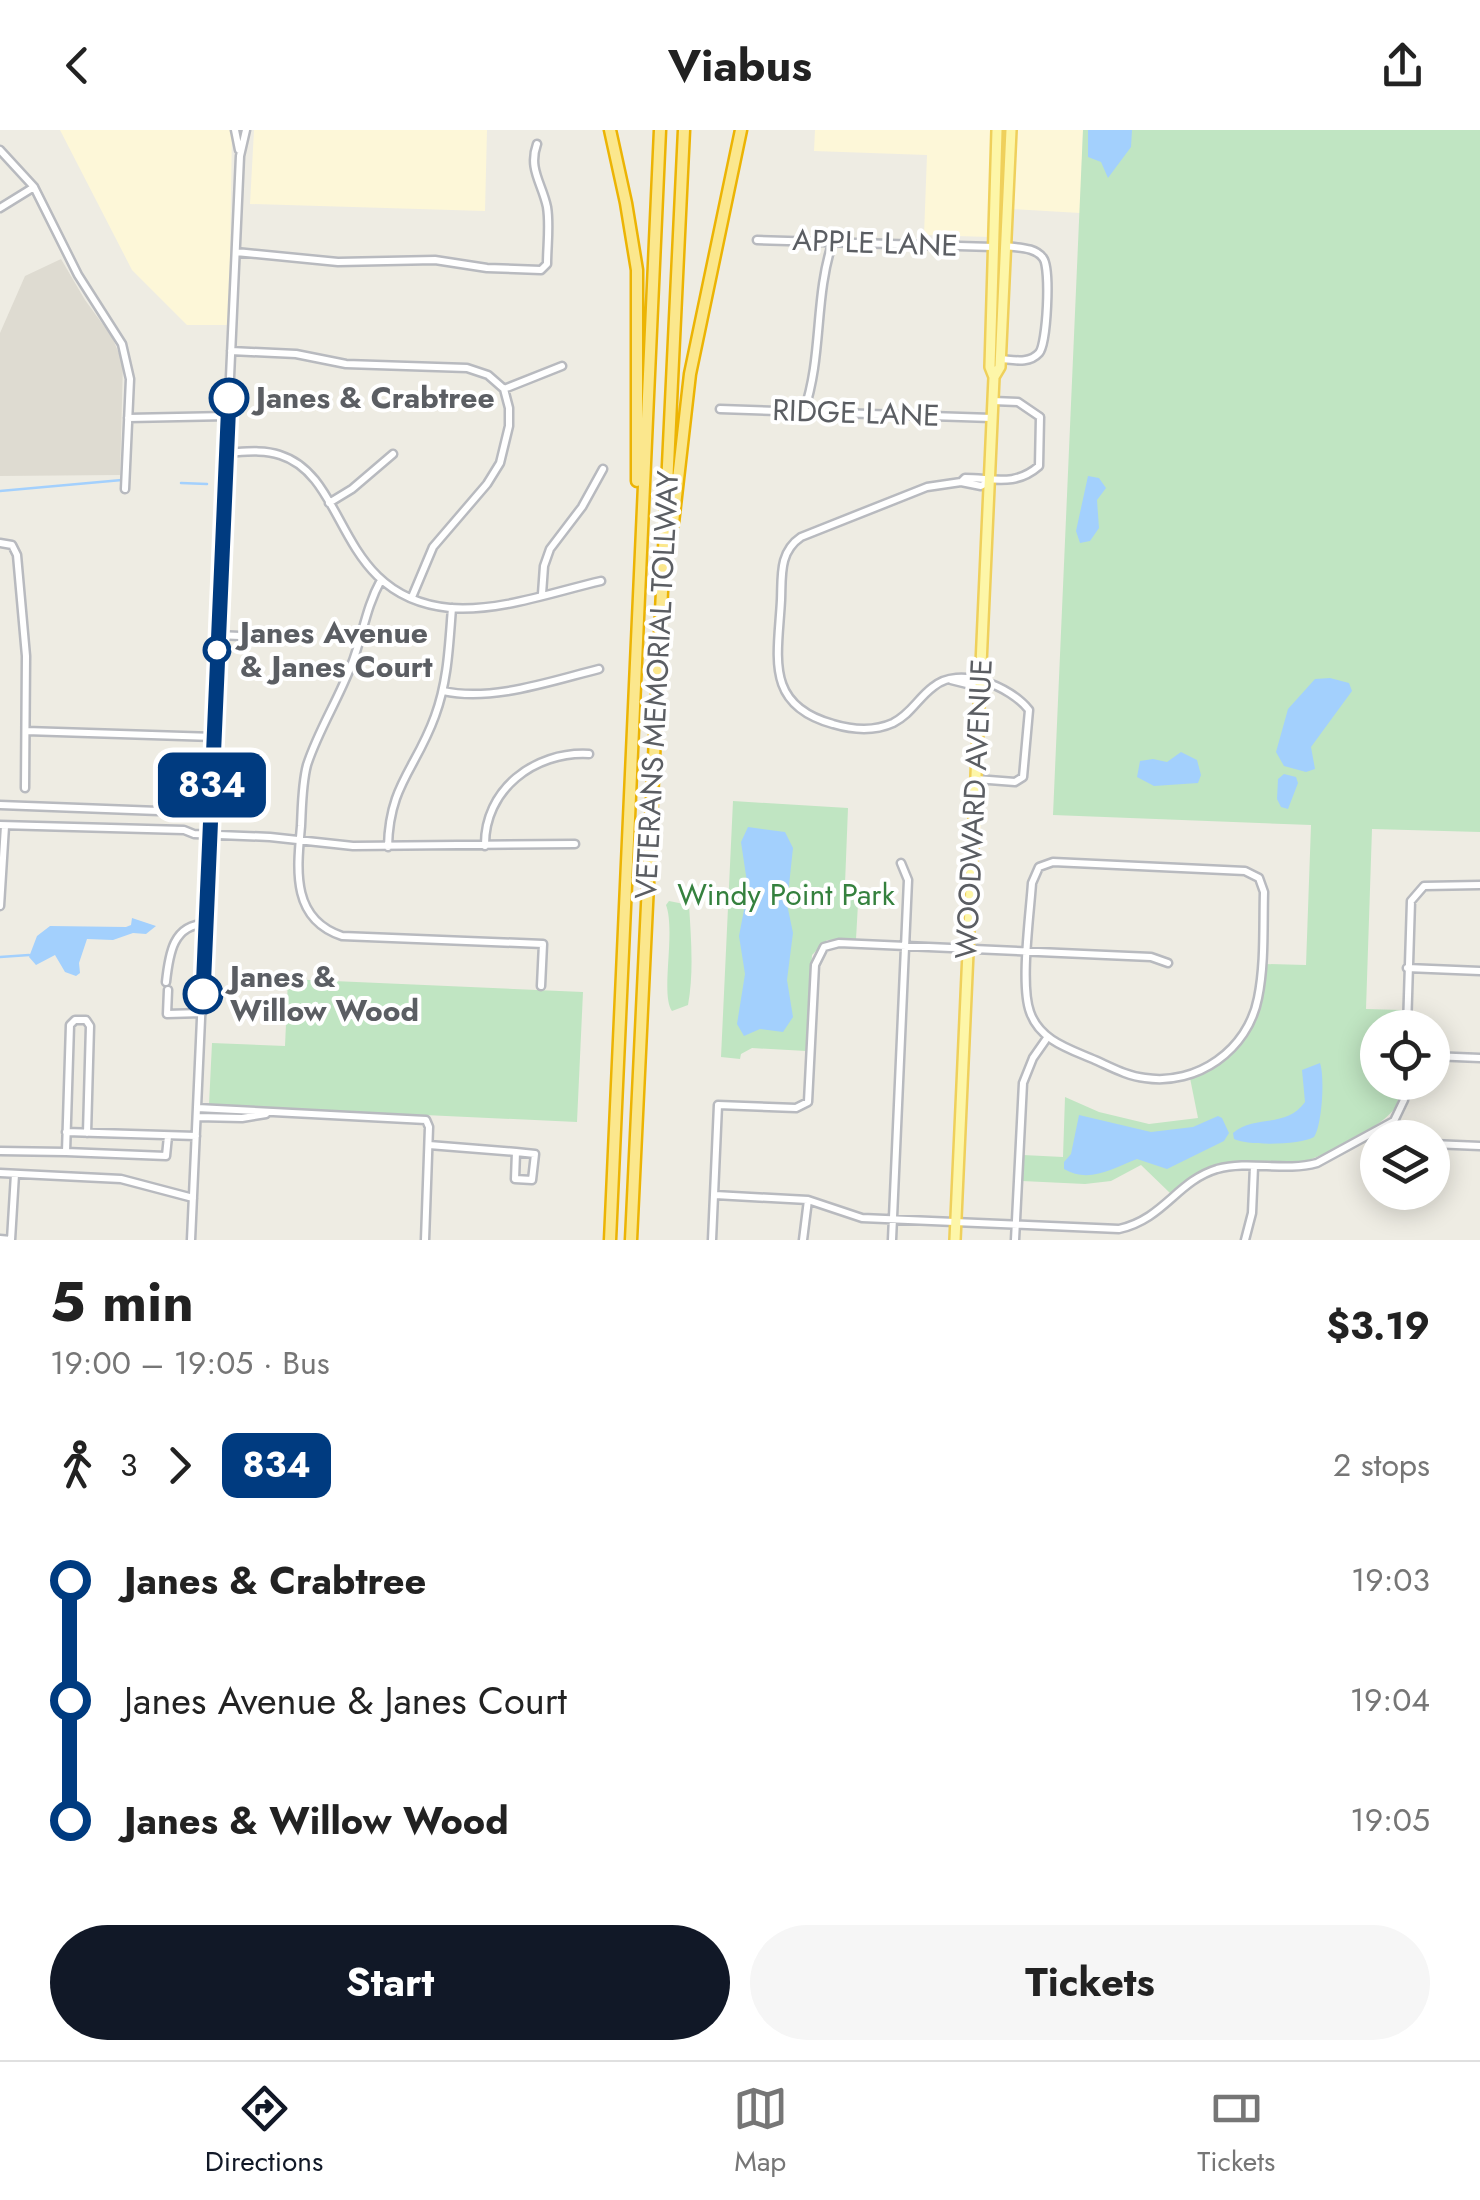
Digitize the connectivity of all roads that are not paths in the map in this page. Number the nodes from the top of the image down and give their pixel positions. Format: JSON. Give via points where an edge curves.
{"nodes":[{"id":1,"x":235,"y":130,"type":"edge"},
{"id":2,"x":246,"y":130,"type":"edge"},
{"id":3,"x":610,"y":130,"type":"edge"},
{"id":4,"x":660,"y":130,"type":"edge"},
{"id":5,"x":684,"y":130,"type":"edge"},
{"id":6,"x":742,"y":130,"type":"edge"},
{"id":7,"x":997,"y":130,"type":"edge"},
{"id":8,"x":1011,"y":130,"type":"edge"},
{"id":9,"x":536,"y":144,"type":"dead end"},
{"id":10,"x":0,"y":150,"type":"edge"},
{"id":11,"x":240,"y":156,"type":"junction"},
{"id":12,"x":34,"y":187,"type":"junction"},
{"id":13,"x":0,"y":208,"type":"edge"},
{"id":14,"x":757,"y":240,"type":"dead end"},
{"id":15,"x":833,"y":241,"type":"junction"},
{"id":16,"x":1006,"y":246,"type":"junction"},
{"id":17,"x":993,"y":247,"type":"junction"},
{"id":18,"x":236,"y":252,"type":"junction"},
{"id":19,"x":231,"y":350,"type":"junction"},
{"id":20,"x":1001,"y":359,"type":"junction"},
{"id":21,"x":562,"y":366,"type":"dead end"},
{"id":22,"x":994,"y":377,"type":"junction"},
{"id":23,"x":504,"y":389,"type":"junction"},
{"id":24,"x":993,"y":401,"type":"junction"},
{"id":25,"x":720,"y":409,"type":"dead end"},
{"id":26,"x":804,"y":411,"type":"junction"},
{"id":27,"x":228,"y":416,"type":"junction"},
{"id":28,"x":128,"y":418,"type":"junction"},
{"id":29,"x":992,"y":418,"type":"junction"},
{"id":30,"x":226,"y":452,"type":"junction"},
{"id":31,"x":393,"y":454,"type":"dead end"},
{"id":32,"x":604,"y":469,"type":"dead end"},
{"id":33,"x":990,"y":481,"type":"junction"},
{"id":34,"x":126,"y":489,"type":"dead end"},
{"id":35,"x":329,"y":502,"type":"junction"},
{"id":36,"x":641,"y":521,"type":"junction"},
{"id":37,"x":0,"y":542,"type":"edge"},
{"id":38,"x":663,"y":553,"type":"junction"},
{"id":39,"x":382,"y":580,"type":"junction"},
{"id":40,"x":601,"y":581,"type":"dead end"},
{"id":41,"x":542,"y":594,"type":"junction"},
{"id":42,"x":412,"y":598,"type":"junction"},
{"id":43,"x":452,"y":608,"type":"junction"},
{"id":44,"x":218,"y":635,"type":"junction"},
{"id":45,"x":286,"y":638,"type":"dead end"},
{"id":46,"x":599,"y":669,"type":"dead end"},
{"id":47,"x":980,"y":682,"type":"junction"},
{"id":48,"x":443,"y":691,"type":"junction"},
{"id":49,"x":26,"y":731,"type":"junction"},
{"id":50,"x":214,"y":737,"type":"junction"},
{"id":51,"x":589,"y":754,"type":"dead end"},
{"id":52,"x":976,"y":780,"type":"junction"},
{"id":53,"x":24,"y":788,"type":"dead end"},
{"id":54,"x":0,"y":804,"type":"edge"},
{"id":55,"x":211,"y":808,"type":"junction"},
{"id":56,"x":186,"y":812,"type":"junction"},
{"id":57,"x":2,"y":825,"type":"edge"},
{"id":58,"x":184,"y":830,"type":"junction"},
{"id":59,"x":210,"y":835,"type":"junction"},
{"id":60,"x":300,"y":840,"type":"junction"},
{"id":61,"x":574,"y":844,"type":"dead end"},
{"id":62,"x":485,"y":846,"type":"junction"},
{"id":63,"x":388,"y":847,"type":"junction"},
{"id":64,"x":901,"y":863,"type":"dead end"},
{"id":65,"x":1480,"y":885,"type":"edge"},
{"id":66,"x":0,"y":906,"type":"edge"},
{"id":67,"x":206,"y":924,"type":"junction"},
{"id":68,"x":905,"y":945,"type":"junction"},
{"id":69,"x":968,"y":948,"type":"junction"},
{"id":70,"x":1028,"y":951,"type":"junction"},
{"id":71,"x":1168,"y":963,"type":"dead end"},
{"id":72,"x":1407,"y":968,"type":"junction"},
{"id":73,"x":1480,"y":971,"type":"edge"},
{"id":74,"x":542,"y":986,"type":"dead end"},
{"id":75,"x":1407,"y":1010,"type":"edge"},
{"id":76,"x":202,"y":1013,"type":"junction"},
{"id":77,"x":1047,"y":1037,"type":"junction"},
{"id":78,"x":1450,"y":1057,"type":"edge"},
{"id":79,"x":1480,"y":1058,"type":"edge"},
{"id":80,"x":1404,"y":1100,"type":"edge"},
{"id":81,"x":197,"y":1113,"type":"junction"},
{"id":82,"x":1394,"y":1120,"type":"edge"},
{"id":83,"x":66,"y":1132,"type":"junction"},
{"id":84,"x":87,"y":1133,"type":"junction"},
{"id":85,"x":168,"y":1136,"type":"junction"},
{"id":86,"x":196,"y":1136,"type":"junction"},
{"id":87,"x":1360,"y":1139,"type":"edge"},
{"id":88,"x":429,"y":1145,"type":"junction"},
{"id":89,"x":1450,"y":1145,"type":"edge"},
{"id":90,"x":1480,"y":1146,"type":"edge"},
{"id":91,"x":0,"y":1150,"type":"edge"},
{"id":92,"x":66,"y":1152,"type":"junction"},
{"id":93,"x":516,"y":1152,"type":"junction"},
{"id":94,"x":1254,"y":1166,"type":"junction"},
{"id":95,"x":0,"y":1174,"type":"edge"},
{"id":96,"x":15,"y":1174,"type":"junction"},
{"id":97,"x":714,"y":1195,"type":"junction"},
{"id":98,"x":193,"y":1198,"type":"junction"},
{"id":99,"x":808,"y":1200,"type":"junction"},
{"id":100,"x":892,"y":1220,"type":"junction"},
{"id":101,"x":956,"y":1222,"type":"junction"},
{"id":102,"x":1016,"y":1225,"type":"junction"},
{"id":103,"x":0,"y":1239,"type":"edge"},
{"id":104,"x":191,"y":1240,"type":"edge"},
{"id":105,"x":425,"y":1240,"type":"edge"},
{"id":106,"x":610,"y":1240,"type":"edge"},
{"id":107,"x":632,"y":1240,"type":"edge"},
{"id":108,"x":712,"y":1240,"type":"edge"},
{"id":109,"x":803,"y":1240,"type":"edge"},
{"id":110,"x":892,"y":1240,"type":"edge"},
{"id":111,"x":954,"y":1240,"type":"edge"},
{"id":112,"x":1015,"y":1240,"type":"edge"},
{"id":113,"x":1246,"y":1240,"type":"edge"}],
"edges":[{"from":1,"to":11,"type":"street"},
{"from":2,"to":11,"type":"street"},
{"from":3,"to":36,"type":"highway","via":[[637,270]]},
{"from":4,"to":36,"type":"highway","name":"VETERANS MEMORIAL TOLLWAY"},
{"from":5,"to":38,"type":"highway","name":"VETERANS MEMORIAL TOLLWAY"},
{"from":6,"to":38,"type":"highway","via":[[690,374],[673,523]]},
{"from":7,"to":17,"type":"main road","name":"WOODWARD AVENUE"},
{"from":8,"to":16,"type":"main road","name":"WOODWARD AVENUE"},
{"from":9,"to":18,"type":"street","via":[[534,172],[548,219],[547,264],[541,270]]},
{"from":10,"to":12,"type":"street"},
{"from":11,"to":18,"type":"street"},
{"from":12,"to":13,"type":"street"},
{"from":12,"to":28,"type":"street","via":[[78,276],[122,344]]},
{"from":14,"to":15,"type":"street","name":"APPLE LANE"},
{"from":15,"to":17,"type":"street","name":"APPLE LANE"},
{"from":15,"to":26,"type":"street","via":[[822,274],[814,380]]},
{"from":16,"to":20,"type":"main road","name":"WOODWARD AVENUE"},
{"from":16,"to":20,"type":"street","via":[[1038,253],[1049,273],[1044,346],[1026,360]]},
{"from":17,"to":22,"type":"main road","name":"WOODWARD AVENUE"},
{"from":18,"to":19,"type":"street"},
{"from":19,"to":23,"type":"street","via":[[346,364],[467,368]]},
{"from":19,"to":27,"type":"street"},
{"from":20,"to":22,"type":"main road","name":"WOODWARD AVENUE"},
{"from":21,"to":23,"type":"street"},
{"from":22,"to":24,"type":"main road","name":"WOODWARD AVENUE"},
{"from":23,"to":42,"type":"street","via":[[510,426],[500,463],[433,547]]},
{"from":24,"to":29,"type":"main road","name":"WOODWARD AVENUE"},
{"from":24,"to":33,"type":"street","via":[[1018,402],[1040,417],[1040,466],[1018,479]]},
{"from":25,"to":26,"type":"street","name":"RIDGE LANE"},
{"from":26,"to":29,"type":"street","name":"RIDGE LANE"},
{"from":27,"to":28,"type":"street"},
{"from":27,"to":30,"type":"street"},
{"from":28,"to":34,"type":"street"},
{"from":29,"to":33,"type":"main road","name":"WOODWARD AVENUE"},
{"from":30,"to":35,"type":"street","via":[[290,458],[311,474]]},
{"from":30,"to":44,"type":"street"},
{"from":31,"to":35,"type":"street"},
{"from":32,"to":41,"type":"street","via":[[550,549]]},
{"from":33,"to":47,"type":"main road","name":"WOODWARD AVENUE"},
{"from":33,"to":47,"type":"street","via":[[965,478],[927,487],[800,537],[784,554],[782,576],[778,674],[788,699],[808,716],[854,729],[883,726],[910,712],[936,684]]},
{"from":35,"to":39,"type":"street","via":[[355,550]]},
{"from":36,"to":106,"type":"highway","name":"VETERANS MEMORIAL TOLLWAY"},
{"from":37,"to":49,"type":"street","via":[[17,555]]},
{"from":38,"to":107,"type":"highway","name":"VETERANS MEMORIAL TOLLWAY"},
{"from":39,"to":42,"type":"street"},
{"from":39,"to":60,"type":"street","via":[[308,764]]},
{"from":40,"to":41,"type":"street"},
{"from":41,"to":43,"type":"street","via":[[486,608]]},
{"from":42,"to":43,"type":"street"},
{"from":43,"to":48,"type":"street"},
{"from":44,"to":45,"type":"street"},
{"from":44,"to":50,"type":"street"},
{"from":46,"to":48,"type":"street","via":[[474,695]]},
{"from":47,"to":52,"type":"main road","name":"WOODWARD AVENUE"},
{"from":47,"to":52,"type":"street","via":[[1028,710],[1024,777]]},
{"from":48,"to":63,"type":"street","via":[[395,796]]},
{"from":49,"to":50,"type":"street"},
{"from":49,"to":53,"type":"street"},
{"from":50,"to":55,"type":"street"},
{"from":51,"to":62,"type":"street","via":[[550,758],[510,782],[491,809]]},
{"from":52,"to":69,"type":"main road","name":"WOODWARD AVENUE"},
{"from":54,"to":56,"type":"street"},
{"from":55,"to":56,"type":"street"},
{"from":55,"to":59,"type":"street"},
{"from":56,"to":58,"type":"street"},
{"from":57,"to":58,"type":"street"},
{"from":57,"to":66,"type":"street"},
{"from":58,"to":59,"type":"street"},
{"from":59,"to":60,"type":"street"},
{"from":59,"to":67,"type":"street"},
{"from":60,"to":63,"type":"street"},
{"from":60,"to":74,"type":"street","via":[[301,896],[329,931],[350,938],[543,944]]},
{"from":61,"to":62,"type":"street"},
{"from":62,"to":63,"type":"street"},
{"from":64,"to":68,"type":"street","via":[[908,880]]},
{"from":65,"to":72,"type":"street","via":[[1438,883],[1416,891]]},
{"from":67,"to":76,"type":"street"},
{"from":67,"to":76,"type":"street","via":[[180,932],[167,986],[167,1014]]},
{"from":68,"to":69,"type":"street"},
{"from":68,"to":97,"type":"street","via":[[824,947],[818,956],[809,1097],[796,1108],[718,1104]]},
{"from":68,"to":100,"type":"street"},
{"from":69,"to":70,"type":"street"},
{"from":69,"to":101,"type":"main road","name":"WOODWARD AVENUE"},
{"from":70,"to":71,"type":"street"},
{"from":70,"to":77,"type":"street","via":[[1028,1008]]},
{"from":70,"to":77,"type":"street","via":[[1032,886],[1039,868],[1053,862],[1245,870],[1260,878],[1264,892],[1258,997],[1244,1032],[1219,1059],[1184,1076],[1143,1078]]},
{"from":72,"to":73,"type":"street"},
{"from":72,"to":75,"type":"street"},
{"from":76,"to":81,"type":"street"},
{"from":77,"to":102,"type":"street","via":[[1023,1084]]},
{"from":78,"to":79,"type":"street"},
{"from":80,"to":82,"type":"street"},
{"from":81,"to":86,"type":"street"},
{"from":81,"to":88,"type":"street","via":[[422,1118],[430,1127]]},
{"from":83,"to":84,"type":"street"},
{"from":83,"to":84,"type":"street","via":[[70,1025],[86,1020]]},
{"from":83,"to":92,"type":"street"},
{"from":84,"to":85,"type":"street"},
{"from":85,"to":86,"type":"street"},
{"from":85,"to":92,"type":"street","via":[[166,1156]]},
{"from":86,"to":98,"type":"street"},
{"from":87,"to":94,"type":"street","via":[[1317,1163]]},
{"from":88,"to":93,"type":"street"},
{"from":88,"to":105,"type":"street"},
{"from":89,"to":90,"type":"street"},
{"from":91,"to":92,"type":"street"},
{"from":93,"to":93,"type":"street","via":[[515,1179],[532,1180],[535,1154]]},
{"from":94,"to":102,"type":"street","via":[[1203,1174],[1161,1210],[1124,1228]]},
{"from":94,"to":113,"type":"street"},
{"from":95,"to":96,"type":"street"},
{"from":96,"to":98,"type":"street","via":[[121,1179]]},
{"from":96,"to":103,"type":"street","via":[[11,1240]]},
{"from":97,"to":99,"type":"street"},
{"from":97,"to":108,"type":"street"},
{"from":98,"to":104,"type":"street"},
{"from":99,"to":100,"type":"street","via":[[850,1216]]},
{"from":99,"to":109,"type":"street"},
{"from":100,"to":101,"type":"street"},
{"from":100,"to":110,"type":"street"},
{"from":101,"to":102,"type":"street"},
{"from":101,"to":111,"type":"main road","name":"WOODWARD AVENUE"},
{"from":102,"to":112,"type":"street"}]}
